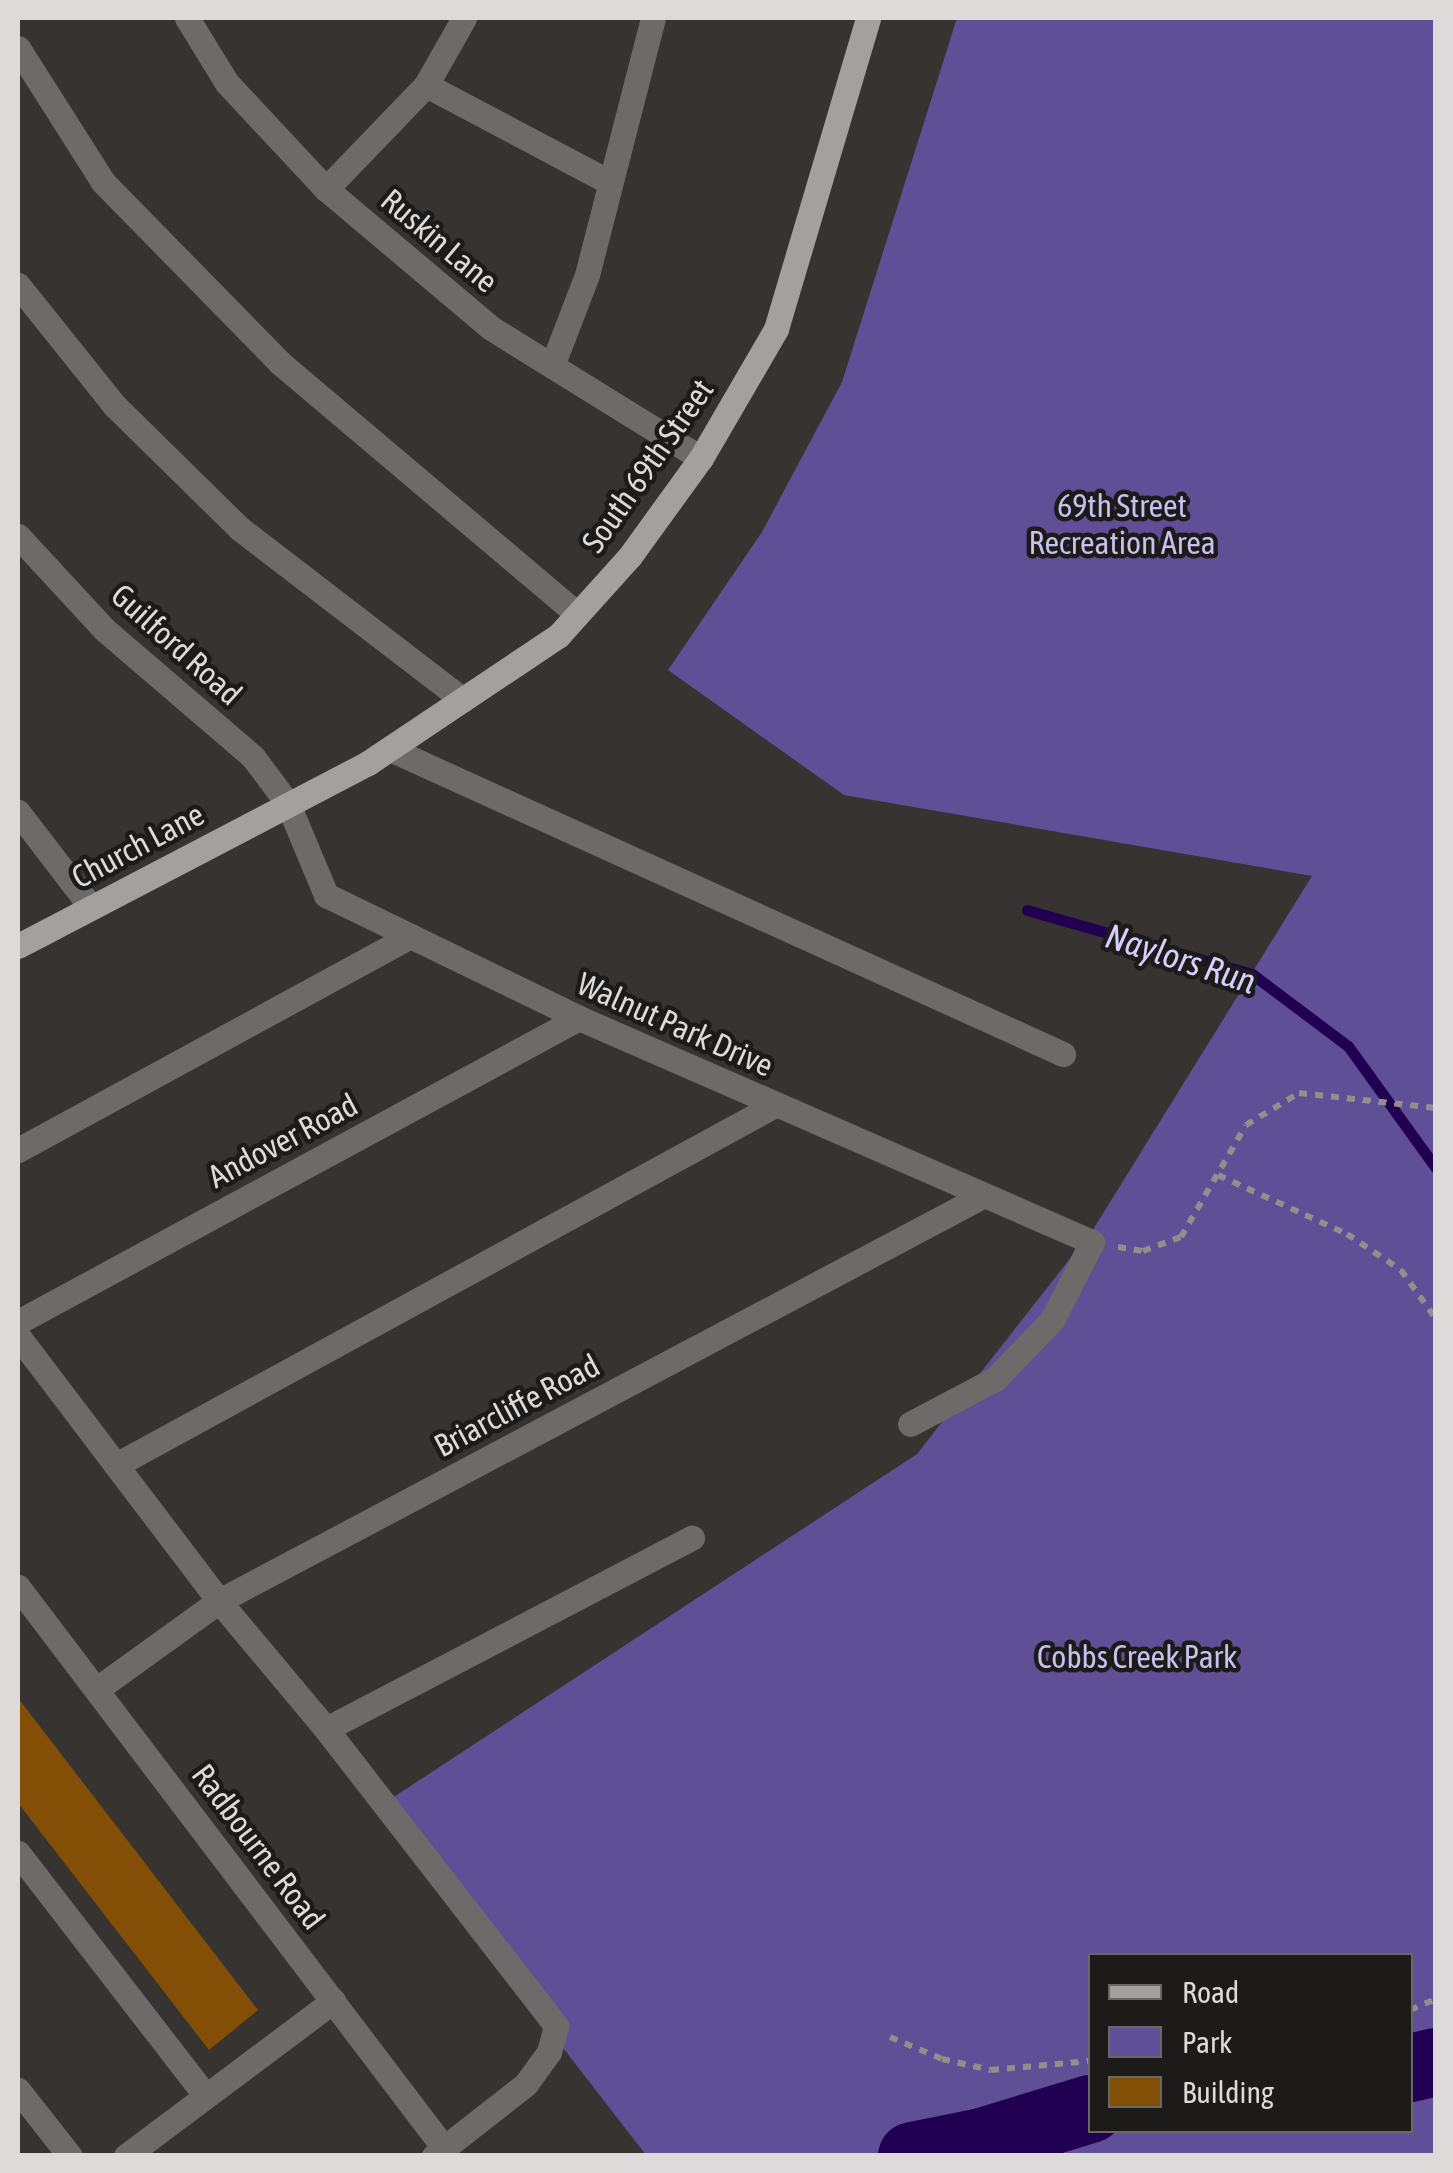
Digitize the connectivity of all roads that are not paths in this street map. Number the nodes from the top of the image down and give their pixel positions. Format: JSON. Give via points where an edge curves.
{"nodes":[{"id":1,"x":187,"y":18,"type":"edge"},
{"id":2,"x":464,"y":18,"type":"edge"},
{"id":3,"x":653,"y":18,"type":"edge"},
{"id":4,"x":868,"y":18,"type":"edge"},
{"id":5,"x":18,"y":48,"type":"edge"},
{"id":6,"x":426,"y":85,"type":"junction"},
{"id":7,"x":609,"y":182,"type":"junction"},
{"id":8,"x":326,"y":188,"type":"junction"},
{"id":9,"x":18,"y":285,"type":"edge"},
{"id":10,"x":552,"y":366,"type":"junction"},
{"id":11,"x":701,"y":458,"type":"junction"},
{"id":12,"x":18,"y":536,"type":"edge"},
{"id":13,"x":578,"y":614,"type":"junction"},
{"id":14,"x":463,"y":700,"type":"junction"},
{"id":15,"x":390,"y":749,"type":"junction"},
{"id":16,"x":288,"y":804,"type":"junction"},
{"id":17,"x":18,"y":812,"type":"edge"},
{"id":18,"x":92,"y":908,"type":"junction"},
{"id":19,"x":410,"y":936,"type":"junction"},
{"id":20,"x":18,"y":946,"type":"edge"},
{"id":21,"x":579,"y":1018,"type":"junction"},
{"id":22,"x":1063,"y":1054,"type":"dead end"},
{"id":23,"x":774,"y":1106,"type":"junction"},
{"id":24,"x":18,"y":1150,"type":"edge"},
{"id":25,"x":979,"y":1198,"type":"junction"},
{"id":26,"x":18,"y":1322,"type":"edge"},
{"id":27,"x":18,"y":1336,"type":"edge"},
{"id":28,"x":910,"y":1424,"type":"dead end"},
{"id":29,"x":116,"y":1465,"type":"junction"},
{"id":30,"x":692,"y":1538,"type":"dead end"},
{"id":31,"x":18,"y":1587,"type":"edge"},
{"id":32,"x":219,"y":1601,"type":"junction"},
{"id":33,"x":97,"y":1689,"type":"junction"},
{"id":34,"x":326,"y":1728,"type":"junction"},
{"id":35,"x":18,"y":1853,"type":"edge"},
{"id":36,"x":333,"y":2001,"type":"junction"},
{"id":37,"x":18,"y":2090,"type":"edge"},
{"id":38,"x":206,"y":2096,"type":"junction"},
{"id":39,"x":439,"y":2152,"type":"edge"},
{"id":40,"x":70,"y":2156,"type":"edge"},
{"id":41,"x":126,"y":2156,"type":"edge"}],
"edges":[{"from":1,"to":8,"type":"street","name":"Ruskin Lane","via":[[228,83]]},
{"from":2,"to":6,"type":"street"},
{"from":3,"to":7,"type":"street"},
{"from":4,"to":11,"type":"main road","name":"South 69th Street","via":[[776,329]]},
{"from":5,"to":13,"type":"street","via":[[102,182],[279,362]]},
{"from":6,"to":7,"type":"street"},
{"from":6,"to":8,"type":"street"},
{"from":7,"to":10,"type":"street","via":[[587,275]]},
{"from":8,"to":10,"type":"street","name":"Ruskin Lane","via":[[491,328]]},
{"from":9,"to":14,"type":"street","via":[[116,406],[240,528]]},
{"from":10,"to":11,"type":"street","name":"Ruskin Lane"},
{"from":11,"to":13,"type":"main road","name":"South 69th Street"},
{"from":12,"to":16,"type":"street","name":"Guilford Road","via":[[106,630],[253,757]]},
{"from":13,"to":14,"type":"main road","name":"South 69th Street","via":[[558,636]]},
{"from":14,"to":15,"type":"main road","name":"South 69th Street"},
{"from":15,"to":16,"type":"main road","name":"South 69th Street"},
{"from":15,"to":22,"type":"street"},
{"from":16,"to":18,"type":"main road","name":"Church Lane"},
{"from":16,"to":19,"type":"street","name":"Walnut Park Drive","via":[[326,895]]},
{"from":17,"to":18,"type":"street"},
{"from":18,"to":20,"type":"main road","name":"Church Lane"},
{"from":19,"to":21,"type":"street","name":"Walnut Park Drive"},
{"from":19,"to":24,"type":"street"},
{"from":21,"to":23,"type":"street","name":"Walnut Park Drive"},
{"from":21,"to":26,"type":"street","name":"Andover Road"},
{"from":23,"to":25,"type":"street","name":"Walnut Park Drive"},
{"from":23,"to":29,"type":"street"},
{"from":25,"to":28,"type":"street","name":"Walnut Park Drive","via":[[1092,1242],[1052,1320],[995,1378]]},
{"from":25,"to":32,"type":"street","name":"Briarcliffe Road"},
{"from":27,"to":29,"type":"street"},
{"from":29,"to":32,"type":"street"},
{"from":30,"to":34,"type":"street"},
{"from":31,"to":33,"type":"street","name":"Radbourne Road"},
{"from":32,"to":33,"type":"street","name":"Briarcliffe Road"},
{"from":32,"to":34,"type":"street"},
{"from":33,"to":36,"type":"street","name":"Radbourne Road"},
{"from":34,"to":39,"type":"street","via":[[556,2026],[549,2052],[526,2084]]},
{"from":35,"to":38,"type":"street"},
{"from":36,"to":38,"type":"street"},
{"from":36,"to":39,"type":"street","name":"Radbourne Road"},
{"from":37,"to":40,"type":"street"},
{"from":38,"to":41,"type":"street"}]}
